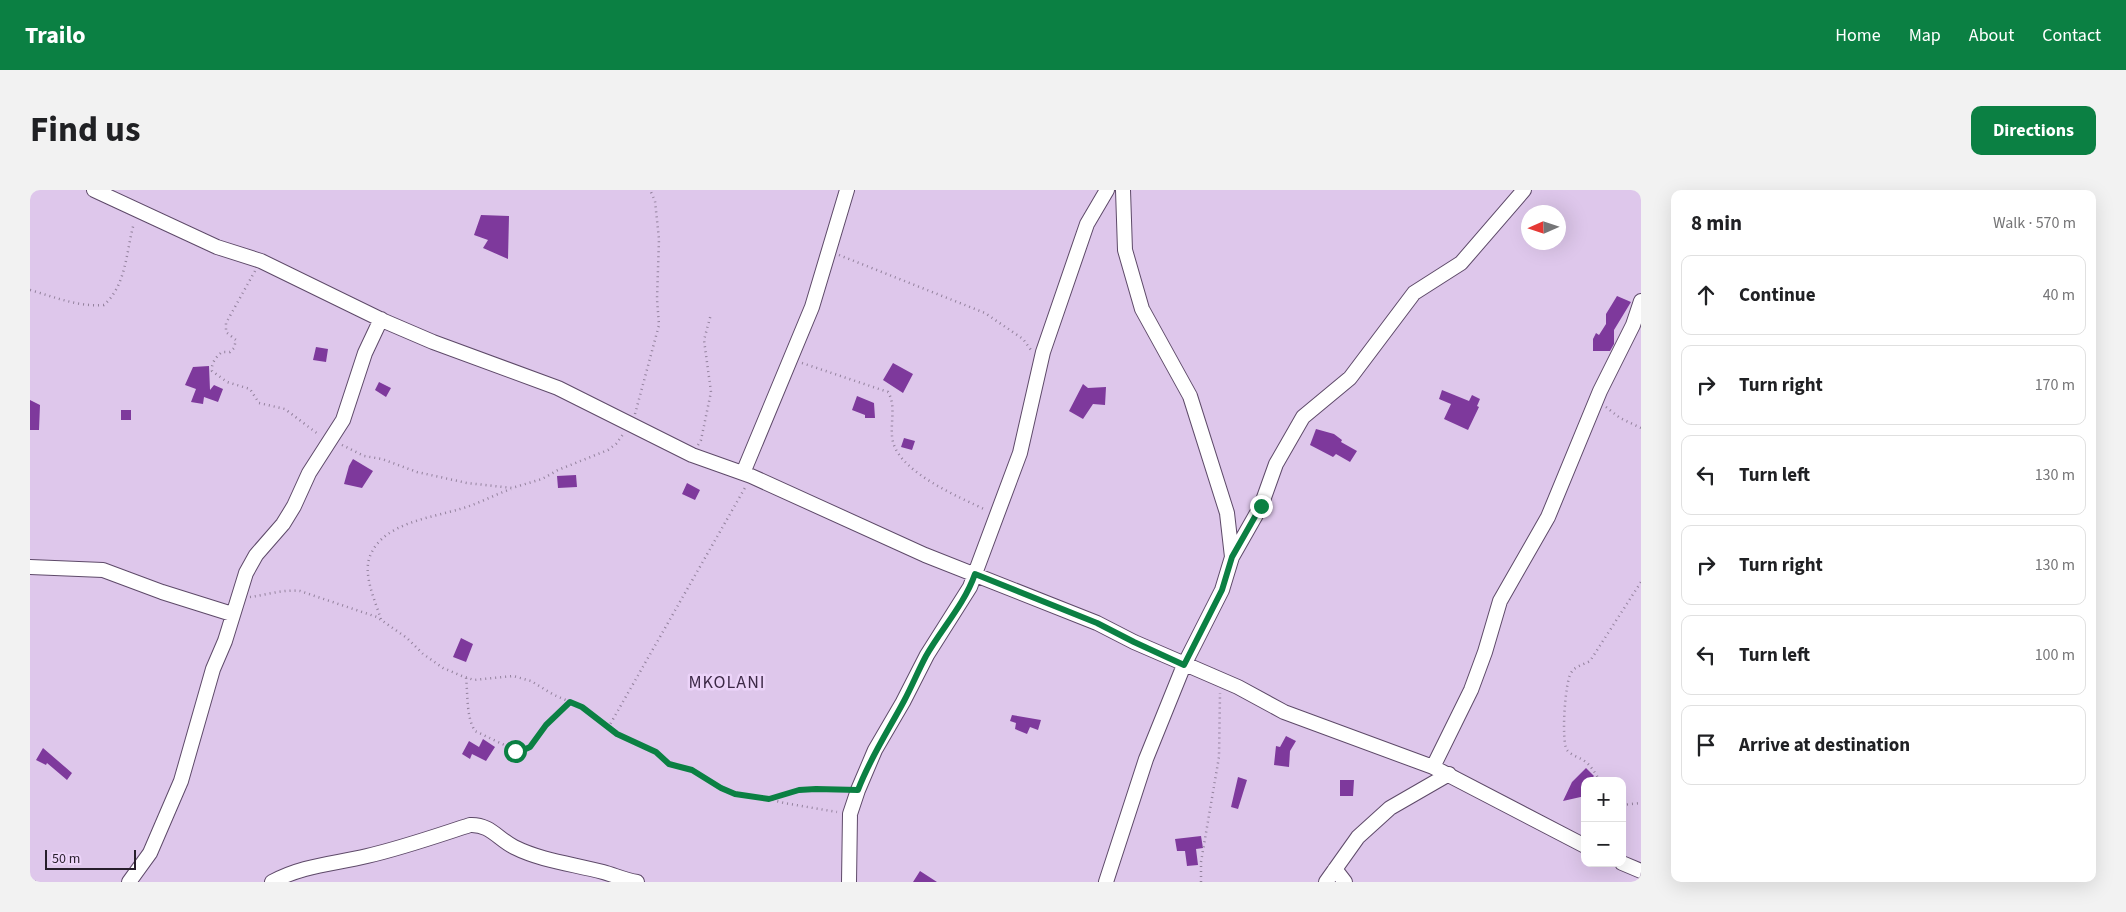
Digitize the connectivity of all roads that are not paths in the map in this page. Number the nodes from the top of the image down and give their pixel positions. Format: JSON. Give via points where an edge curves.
{"nodes":[{"id":1,"x":94,"y":190,"type":"edge"},
{"id":2,"x":847,"y":190,"type":"edge"},
{"id":3,"x":1107,"y":190,"type":"edge"},
{"id":4,"x":1123,"y":190,"type":"edge"},
{"id":5,"x":1524,"y":190,"type":"edge"},
{"id":6,"x":1641,"y":301,"type":"edge"},
{"id":7,"x":381,"y":319,"type":"junction"},
{"id":8,"x":747,"y":474,"type":"junction"},
{"id":9,"x":1232,"y":557,"type":"junction"},
{"id":10,"x":30,"y":567,"type":"edge"},
{"id":11,"x":975,"y":574,"type":"junction"},
{"id":12,"x":232,"y":614,"type":"junction"},
{"id":13,"x":1184,"y":665,"type":"junction"},
{"id":14,"x":1433,"y":767,"type":"junction"},
{"id":15,"x":1448,"y":774,"type":"junction"},
{"id":16,"x":1581,"y":844,"type":"edge"},
{"id":17,"x":1626,"y":865,"type":"edge"},
{"id":18,"x":1335,"y":869,"type":"junction"},
{"id":19,"x":1641,"y":871,"type":"edge"},
{"id":20,"x":129,"y":882,"type":"edge"},
{"id":21,"x":272,"y":882,"type":"edge"},
{"id":22,"x":637,"y":882,"type":"edge"},
{"id":23,"x":849,"y":882,"type":"edge"},
{"id":24,"x":1106,"y":882,"type":"edge"},
{"id":25,"x":1326,"y":882,"type":"edge"},
{"id":26,"x":1345,"y":882,"type":"edge"}],
"edges":[{"from":1,"to":7,"type":"street","via":[[217,248],[261,261]]},
{"from":2,"to":8,"type":"street","via":[[812,307]]},
{"from":3,"to":11,"type":"street","via":[[1087,224],[1040,364],[1020,453]]},
{"from":4,"to":9,"type":"street","via":[[1125,250],[1142,310],[1190,396],[1227,513]]},
{"from":5,"to":9,"type":"street","via":[[1461,264],[1414,293],[1350,378],[1303,417],[1276,464],[1261,506]]},
{"from":6,"to":14,"type":"street","via":[[1548,516],[1500,601],[1471,690]]},
{"from":7,"to":8,"type":"street","via":[[433,342],[558,388],[692,455]]},
{"from":7,"to":12,"type":"street","via":[[365,353],[343,420],[283,524],[251,563]]},
{"from":8,"to":11,"type":"street","via":[[925,555]]},
{"from":9,"to":13,"type":"street","via":[[1222,590]]},
{"from":10,"to":12,"type":"street","via":[[103,570]]},
{"from":11,"to":13,"type":"street","via":[[1097,623]]},
{"from":11,"to":23,"type":"street","via":[[958,608],[926,655],[875,750],[858,790],[850,814]]},
{"from":12,"to":20,"type":"street","via":[[181,781],[150,853]]},
{"from":13,"to":14,"type":"street","via":[[1284,712]]},
{"from":13,"to":24,"type":"street","via":[[1146,759]]},
{"from":14,"to":15,"type":"street"},
{"from":15,"to":16,"type":"street"},
{"from":15,"to":18,"type":"street","via":[[1390,808],[1358,837]]},
{"from":17,"to":19,"type":"street"},
{"from":18,"to":25,"type":"street"},
{"from":18,"to":26,"type":"street"},
{"from":21,"to":22,"type":"street","via":[[308,868],[387,851],[479,825],[530,854]]}]}
